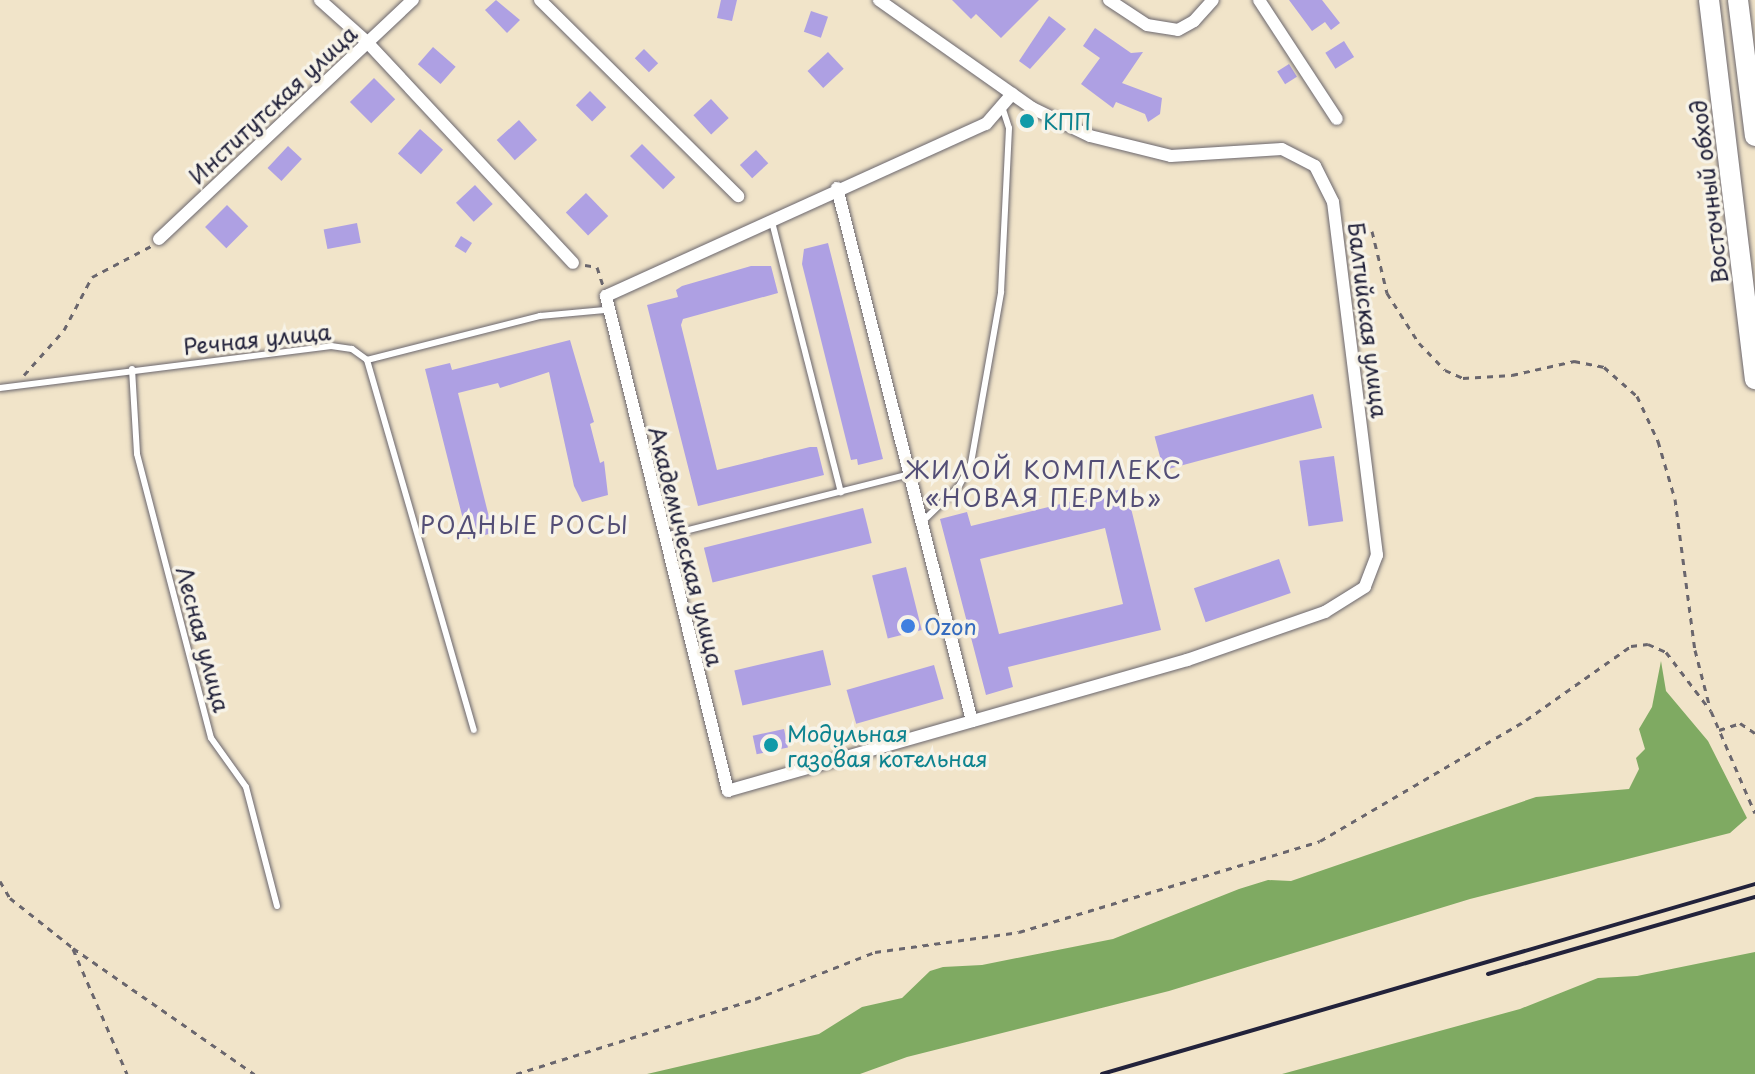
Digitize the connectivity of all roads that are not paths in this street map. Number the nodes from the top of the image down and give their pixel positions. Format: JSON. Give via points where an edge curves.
{"nodes":[{"id":1,"x":320,"y":0,"type":"edge"},
{"id":2,"x":413,"y":0,"type":"edge"},
{"id":3,"x":540,"y":0,"type":"edge"},
{"id":4,"x":879,"y":0,"type":"edge"},
{"id":5,"x":1109,"y":0,"type":"edge"},
{"id":6,"x":1213,"y":0,"type":"edge"},
{"id":7,"x":1259,"y":0,"type":"edge"},
{"id":8,"x":1709,"y":0,"type":"edge"},
{"id":9,"x":1738,"y":0,"type":"edge"},
{"id":10,"x":367,"y":42,"type":"junction"},
{"id":11,"x":1012,"y":94,"type":"junction"},
{"id":12,"x":1003,"y":110,"type":"junction"},
{"id":13,"x":1337,"y":119,"type":"dead end"},
{"id":14,"x":1755,"y":136,"type":"edge"},
{"id":15,"x":837,"y":188,"type":"junction"},
{"id":16,"x":738,"y":196,"type":"dead end"},
{"id":17,"x":771,"y":218,"type":"junction"},
{"id":18,"x":159,"y":239,"type":"road end"},
{"id":19,"x":573,"y":263,"type":"road end"},
{"id":20,"x":605,"y":310,"type":"junction"},
{"id":21,"x":367,"y":360,"type":"junction"},
{"id":22,"x":132,"y":369,"type":"junction"},
{"id":23,"x":1755,"y":379,"type":"edge"},
{"id":24,"x":0,"y":388,"type":"edge"},
{"id":25,"x":906,"y":475,"type":"junction"},
{"id":26,"x":841,"y":492,"type":"junction"},
{"id":27,"x":919,"y":526,"type":"junction"},
{"id":28,"x":665,"y":536,"type":"junction"},
{"id":29,"x":972,"y":721,"type":"junction"},
{"id":30,"x":474,"y":730,"type":"dead end"},
{"id":31,"x":728,"y":791,"type":"joint"},
{"id":32,"x":277,"y":906,"type":"dead end"}],
"edges":[{"from":1,"to":10,"type":"street"},
{"from":2,"to":10,"type":"street","name":"Институтская улица"},
{"from":3,"to":16,"type":"street"},
{"from":4,"to":11,"type":"street","name":"Балтийская улица"},
{"from":5,"to":6,"type":"street","via":[[1147,25],[1178,30]]},
{"from":7,"to":13,"type":"street"},
{"from":8,"to":23,"type":"highway","name":"Восточный обход"},
{"from":9,"to":14,"type":"highway"},
{"from":10,"to":18,"type":"street","name":"Институтская улица"},
{"from":10,"to":19,"type":"street"},
{"from":11,"to":12,"type":"street"},
{"from":11,"to":29,"type":"street","name":"Балтийская улица","via":[[1068,128],[1139,150],[1171,156],[1282,149],[1315,166],[1333,202],[1377,555],[1365,587],[1325,612],[1187,660]]},
{"from":12,"to":15,"type":"street","via":[[986,124]]},
{"from":12,"to":27,"type":"lane","via":[[1009,128],[1001,292],[971,463],[959,486]]},
{"from":15,"to":17,"type":"street"},
{"from":15,"to":25,"type":"street"},
{"from":17,"to":20,"type":"street","via":[[606,296]]},
{"from":17,"to":26,"type":"lane"},
{"from":20,"to":21,"type":"lane","via":[[540,316]]},
{"from":20,"to":28,"type":"street","name":"Академическая улица"},
{"from":21,"to":22,"type":"lane","name":"Речная улица","via":[[352,349],[331,346]]},
{"from":21,"to":30,"type":"lane"},
{"from":22,"to":24,"type":"lane","name":"Речная улица"},
{"from":22,"to":32,"type":"lane","name":"Лесная улица","via":[[137,454],[211,738],[246,787]]},
{"from":25,"to":26,"type":"lane"},
{"from":25,"to":27,"type":"street"},
{"from":26,"to":28,"type":"lane"},
{"from":27,"to":29,"type":"street"},
{"from":28,"to":31,"type":"street","name":"Академическая улица"},
{"from":29,"to":31,"type":"street","name":"Балтийская улица"}]}
